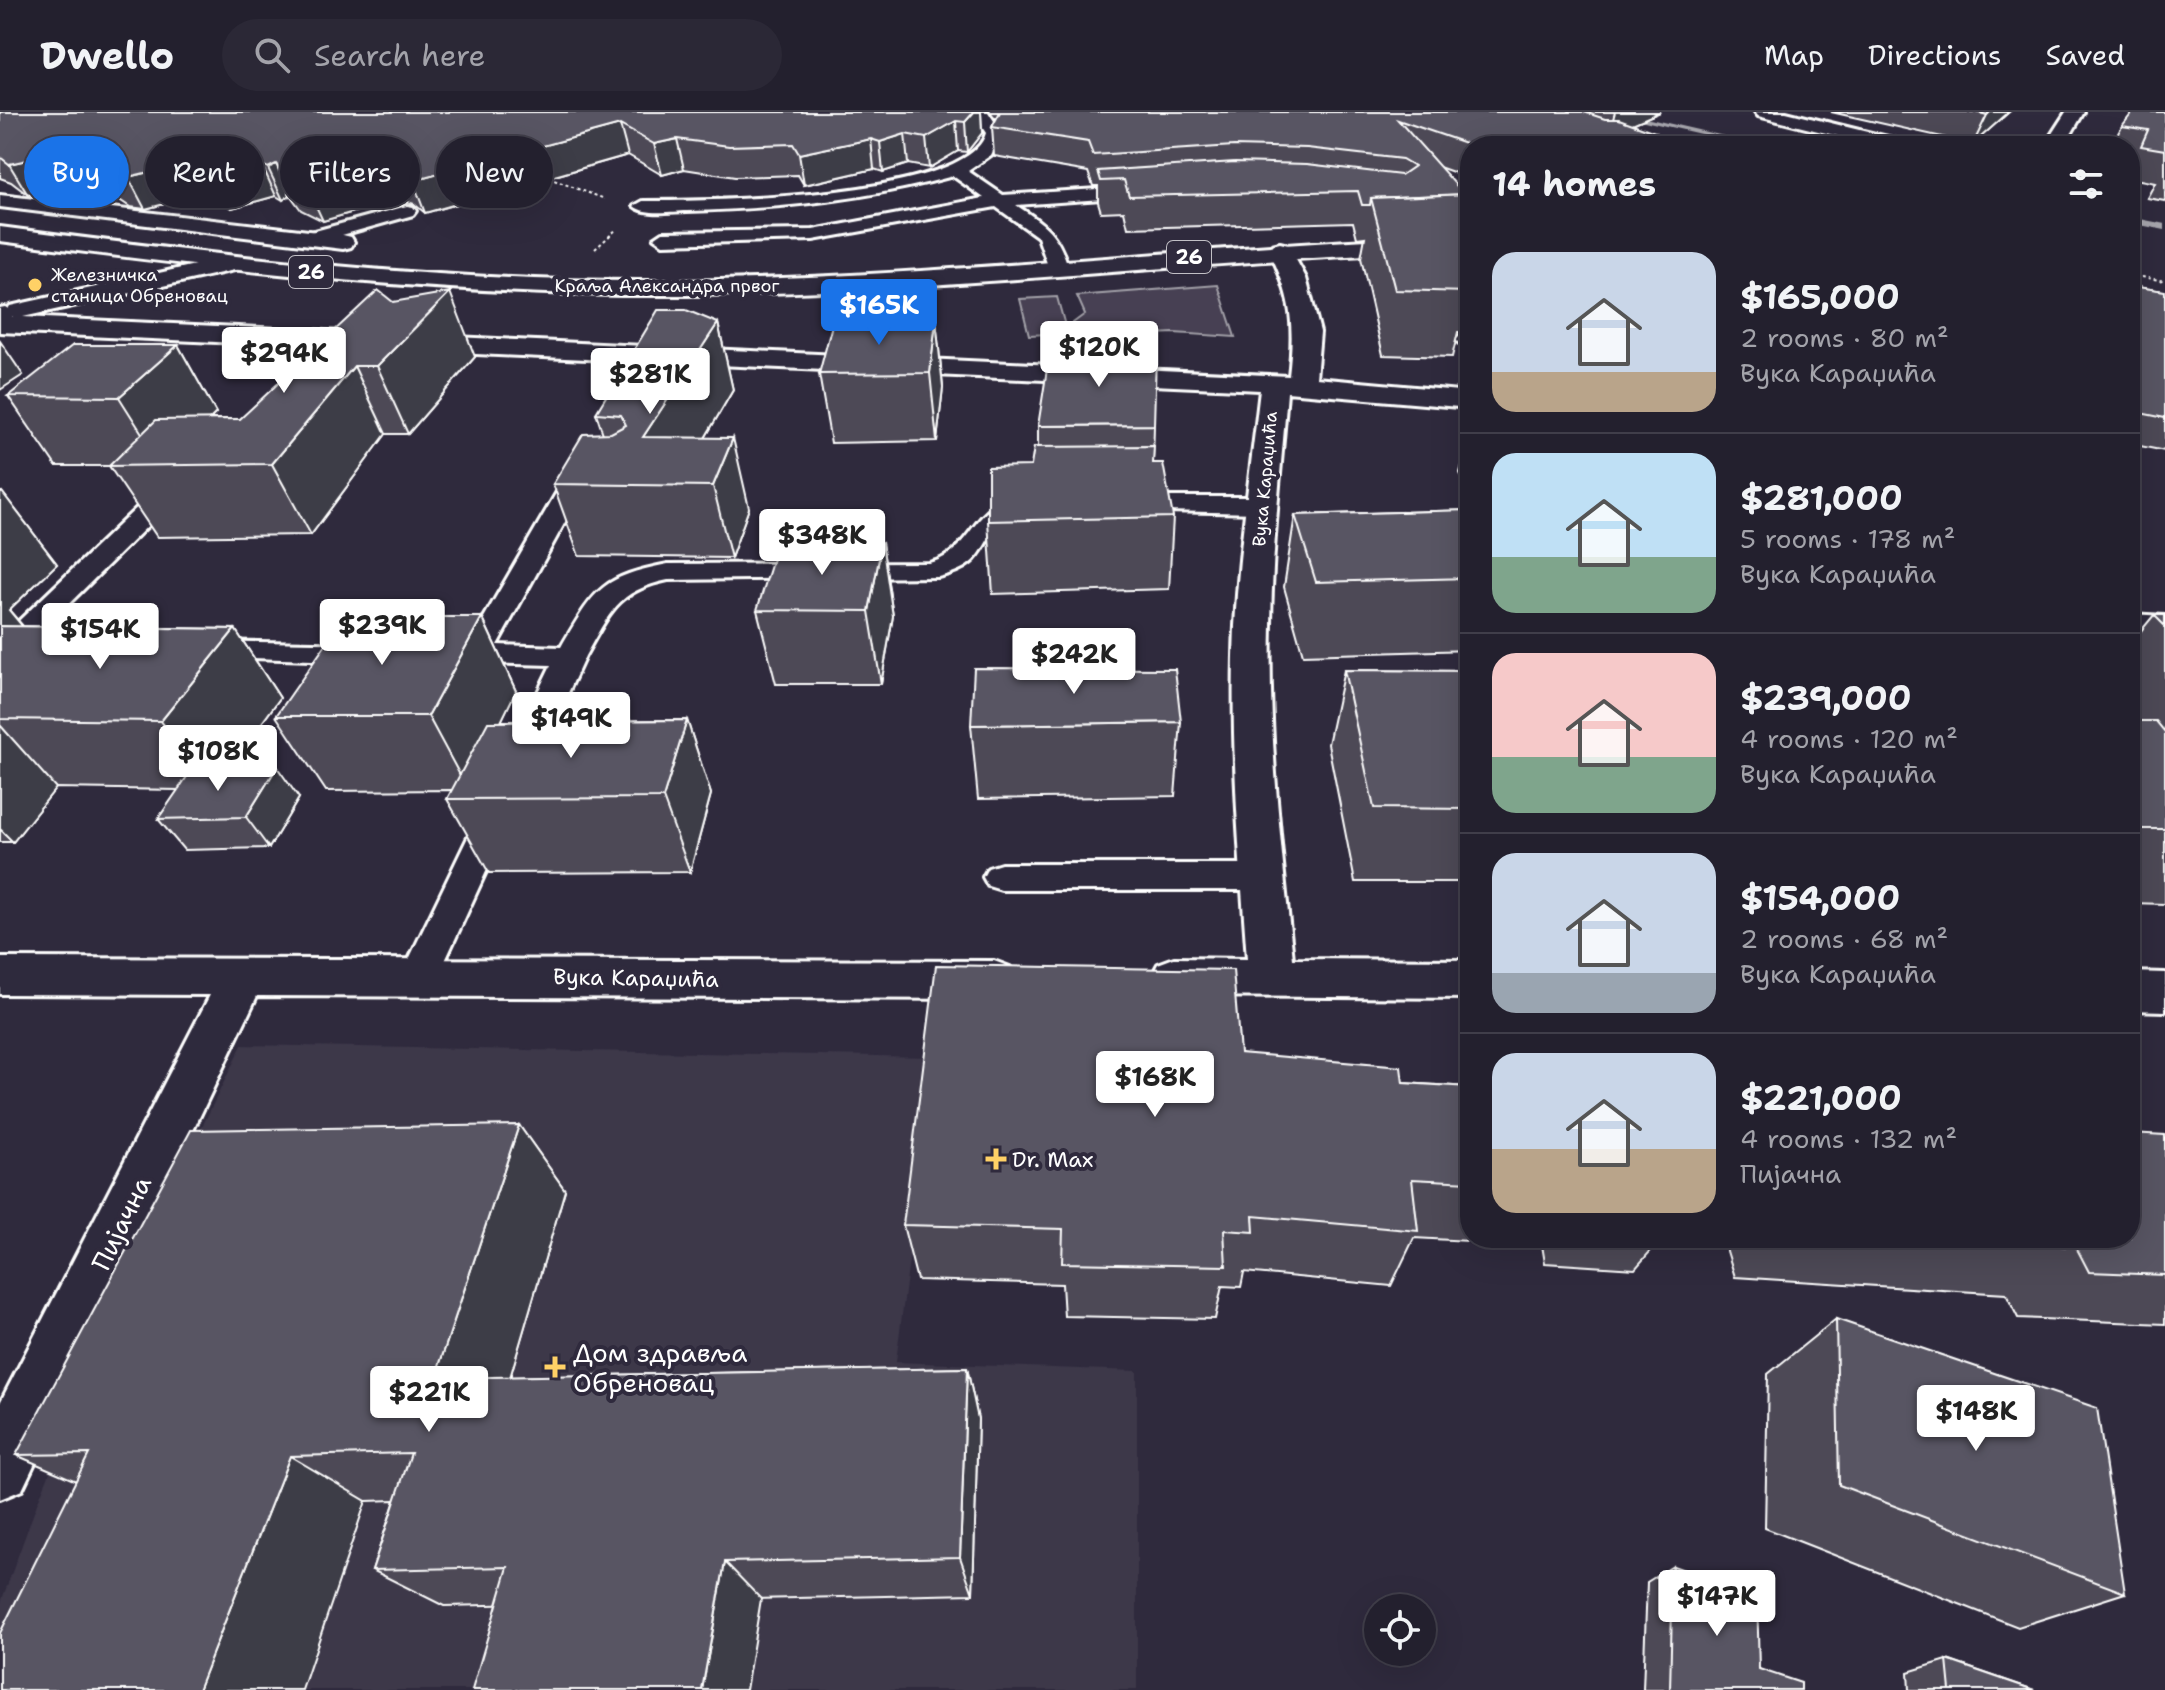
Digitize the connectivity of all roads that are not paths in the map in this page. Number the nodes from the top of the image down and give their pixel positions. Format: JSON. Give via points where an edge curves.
{"nodes":[{"id":1,"x":980,"y":112,"type":"edge"},
{"id":2,"x":1764,"y":112,"type":"edge"},
{"id":3,"x":2075,"y":112,"type":"edge"},
{"id":4,"x":1013,"y":123,"type":"edge"},
{"id":5,"x":994,"y":133,"type":"junction"},
{"id":6,"x":1861,"y":136,"type":"edge"},
{"id":7,"x":2060,"y":136,"type":"edge"},
{"id":8,"x":956,"y":170,"type":"junction"},
{"id":9,"x":1161,"y":190,"type":"edge"},
{"id":10,"x":0,"y":201,"type":"edge"},
{"id":11,"x":998,"y":201,"type":"junction"},
{"id":12,"x":643,"y":206,"type":"road end"},
{"id":13,"x":407,"y":211,"type":"edge"},
{"id":14,"x":0,"y":234,"type":"edge"},
{"id":15,"x":310,"y":238,"type":"junction"},
{"id":16,"x":663,"y":238,"type":"dead end"},
{"id":17,"x":343,"y":242,"type":"dead end"},
{"id":18,"x":1460,"y":244,"type":"edge"},
{"id":19,"x":1280,"y":250,"type":"junction"},
{"id":20,"x":142,"y":253,"type":"junction"},
{"id":21,"x":231,"y":264,"type":"junction"},
{"id":22,"x":1059,"y":269,"type":"junction"},
{"id":23,"x":121,"y":287,"type":"junction"},
{"id":24,"x":74,"y":298,"type":"junction"},
{"id":25,"x":1,"y":316,"type":"edge"},
{"id":26,"x":105,"y":329,"type":"junction"},
{"id":27,"x":1288,"y":384,"type":"junction"},
{"id":28,"x":1460,"y":399,"type":"edge"},
{"id":29,"x":197,"y":463,"type":"edge"},
{"id":30,"x":632,"y":493,"type":"edge"},
{"id":31,"x":1102,"y":505,"type":"edge"},
{"id":32,"x":1261,"y":505,"type":"junction"},
{"id":33,"x":1054,"y":506,"type":"edge"},
{"id":34,"x":2140,"y":624,"type":"edge"},
{"id":35,"x":2165,"y":625,"type":"edge"},
{"id":36,"x":5,"y":647,"type":"edge"},
{"id":37,"x":56,"y":647,"type":"edge"},
{"id":38,"x":181,"y":650,"type":"edge"},
{"id":39,"x":400,"y":653,"type":"edge"},
{"id":40,"x":447,"y":654,"type":"edge"},
{"id":41,"x":478,"y":654,"type":"junction"},
{"id":42,"x":570,"y":656,"type":"junction"},
{"id":43,"x":1001,"y":877,"type":"dead end"},
{"id":44,"x":1263,"y":877,"type":"junction"},
{"id":45,"x":0,"y":976,"type":"edge"},
{"id":46,"x":420,"y":976,"type":"junction"},
{"id":47,"x":1272,"y":976,"type":"junction"},
{"id":48,"x":242,"y":978,"type":"junction"},
{"id":49,"x":1140,"y":978,"type":"edge"},
{"id":50,"x":1031,"y":979,"type":"edge"},
{"id":51,"x":1460,"y":979,"type":"edge"},
{"id":52,"x":2140,"y":991,"type":"edge"},
{"id":53,"x":2165,"y":992,"type":"edge"},
{"id":54,"x":0,"y":1468,"type":"edge"}],
"edges":[{"from":1,"to":5,"type":"lane"},
{"from":2,"to":6,"type":"street"},
{"from":3,"to":7,"type":"street"},
{"from":4,"to":5,"type":"lane"},
{"from":5,"to":8,"type":"lane","via":[[992,146]]},
{"from":8,"to":11,"type":"lane"},
{"from":8,"to":12,"type":"lane","via":[[829,196]]},
{"from":9,"to":11,"type":"lane"},
{"from":10,"to":15,"type":"street"},
{"from":11,"to":16,"type":"lane","via":[[813,235]]},
{"from":11,"to":22,"type":"lane","via":[[1044,233]]},
{"from":13,"to":15,"type":"lane"},
{"from":14,"to":20,"type":"street","number":"26"},
{"from":15,"to":17,"type":"street"},
{"from":18,"to":19,"type":"street","name":"Краља Александра првог","number":"26"},
{"from":19,"to":22,"type":"street","name":"Краља Александра првог","number":"26"},
{"from":19,"to":27,"type":"street","name":"Вука Караџића","via":[[1294,278],[1307,332]]},
{"from":20,"to":21,"type":"street","number":"26"},
{"from":20,"to":24,"type":"street","via":[[136,268]]},
{"from":21,"to":22,"type":"street","name":"Краља Александра првог","number":"26","via":[[390,279],[560,286],[790,285]]},
{"from":21,"to":23,"type":"street"},
{"from":23,"to":24,"type":"street"},
{"from":23,"to":26,"type":"street","via":[[92,311],[95,322]]},
{"from":24,"to":25,"type":"street"},
{"from":25,"to":26,"type":"street","name":"Вука Караџића"},
{"from":26,"to":27,"type":"street","name":"Вука Караџића"},
{"from":27,"to":28,"type":"street"},
{"from":27,"to":32,"type":"street","name":"Вука Караџића"},
{"from":29,"to":36,"type":"lane"},
{"from":30,"to":41,"type":"lane","via":[[567,495]]},
{"from":31,"to":32,"type":"lane"},
{"from":32,"to":44,"type":"street","name":"Вука Караџића","via":[[1253,627]]},
{"from":33,"to":42,"type":"lane","via":[[1003,509],[964,557],[929,571],[681,572],[638,578],[602,602]]},
{"from":34,"to":35,"type":"lane"},
{"from":36,"to":37,"type":"lane"},
{"from":38,"to":39,"type":"lane"},
{"from":40,"to":41,"type":"lane"},
{"from":41,"to":42,"type":"lane"},
{"from":42,"to":46,"type":"lane"},
{"from":43,"to":44,"type":"lane"},
{"from":44,"to":47,"type":"street","name":"Вука Караџића"},
{"from":45,"to":48,"type":"street","name":"Вука Караџића"},
{"from":46,"to":48,"type":"street","name":"Вука Караџића"},
{"from":46,"to":50,"type":"street","name":"Вука Караџића"},
{"from":47,"to":49,"type":"street"},
{"from":47,"to":51,"type":"street"},
{"from":48,"to":54,"type":"street","name":"Пијачна"},
{"from":52,"to":53,"type":"street"}]}
